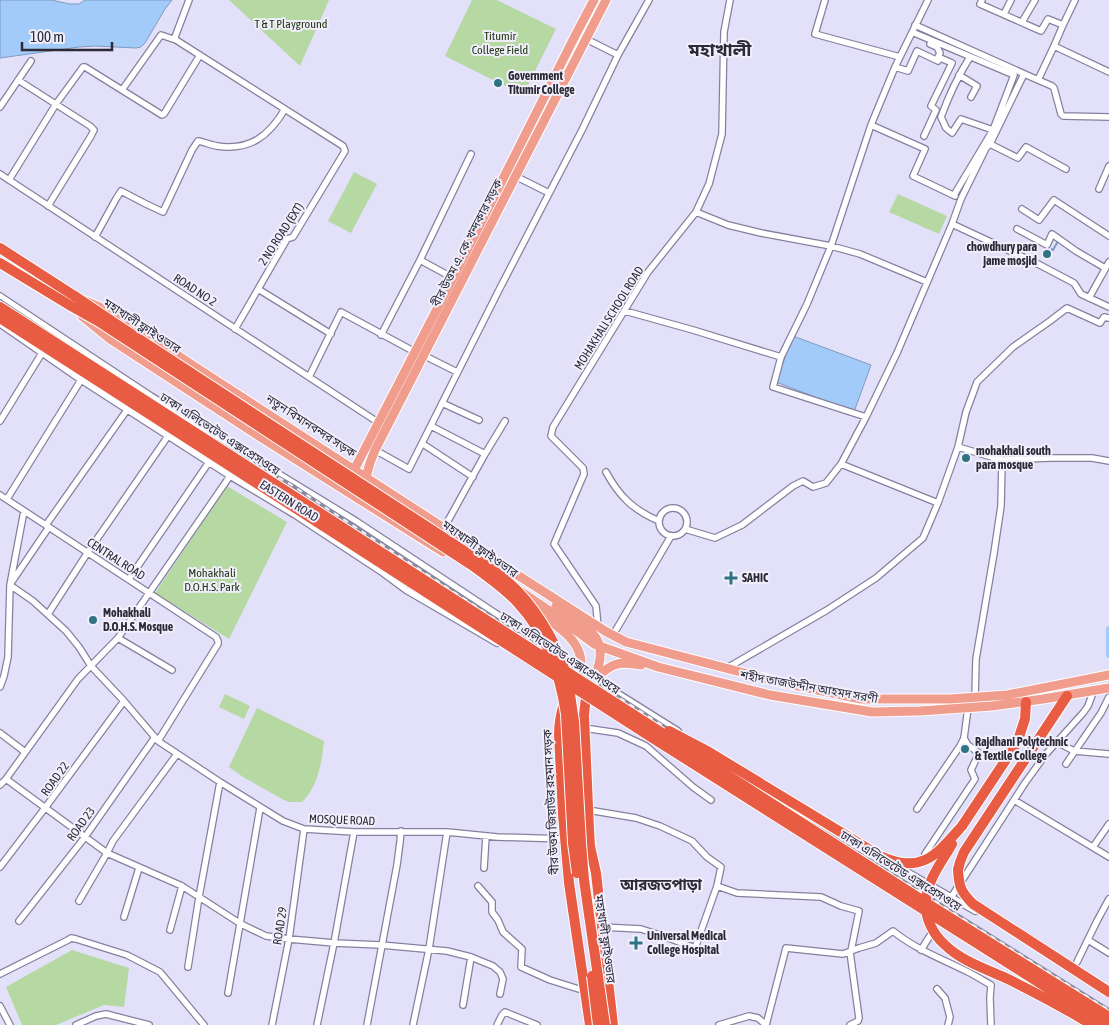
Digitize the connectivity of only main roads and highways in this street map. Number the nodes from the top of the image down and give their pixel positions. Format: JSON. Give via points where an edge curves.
{"nodes":[{"id":1,"x":594,"y":0,"type":"edge"},
{"id":2,"x":606,"y":0,"type":"edge"},
{"id":3,"x":0,"y":248,"type":"edge"},
{"id":4,"x":0,"y":262,"type":"edge"},
{"id":5,"x":74,"y":302,"type":"junction"},
{"id":6,"x":0,"y":307,"type":"edge"},
{"id":7,"x":1,"y":325,"type":"edge"},
{"id":8,"x":354,"y":469,"type":"junction"},
{"id":9,"x":366,"y":477,"type":"junction"},
{"id":10,"x":347,"y":491,"type":"junction"},
{"id":11,"x":362,"y":501,"type":"junction"},
{"id":12,"x":452,"y":558,"type":"junction"},
{"id":13,"x":507,"y":568,"type":"junction"},
{"id":14,"x":605,"y":631,"type":"joint"},
{"id":15,"x":599,"y":646,"type":"junction"},
{"id":16,"x":658,"y":667,"type":"junction"},
{"id":17,"x":580,"y":672,"type":"joint"},
{"id":18,"x":1109,"y":675,"type":"edge"},
{"id":19,"x":593,"y":683,"type":"junction"},
{"id":20,"x":1109,"y":688,"type":"edge"},
{"id":21,"x":1067,"y":696,"type":"junction"},
{"id":22,"x":1026,"y":702,"type":"junction"},
{"id":23,"x":643,"y":720,"type":"junction"},
{"id":24,"x":962,"y":826,"type":"junction"},
{"id":25,"x":1109,"y":993,"type":"edge"},
{"id":26,"x":1109,"y":1017,"type":"edge"},
{"id":27,"x":590,"y":1025,"type":"edge"},
{"id":28,"x":598,"y":1025,"type":"edge"},
{"id":29,"x":605,"y":1025,"type":"edge"},
{"id":30,"x":613,"y":1025,"type":"edge"},
{"id":31,"x":1092,"y":1025,"type":"edge"},
{"id":32,"x":1107,"y":1025,"type":"edge"}],
"edges":[{"from":1,"to":8,"type":"main road","name":"বীর উত্তম এ. কে. খন্দকার সড়ক"},
{"from":2,"to":9,"type":"main road","name":"বীর উত্তম এ. কে. খন্দকার সড়ক","via":[[375,450]]},
{"from":3,"to":5,"type":"highway","name":"নতুন বিমানবন্দর সড়ক"},
{"from":4,"to":5,"type":"highway","name":"নতুন বিমানবন্দর সড়ক"},
{"from":5,"to":8,"type":"main road","name":"নতুন বিমানবন্দর সড়ক","via":[[100,306],[122,318]]},
{"from":5,"to":10,"type":"main road","name":"নতুন বিমানবন্দর সড়ক","via":[[110,339]]},
{"from":5,"to":28,"type":"highway","name":"মহাখালী ফ্লাইওভার","bridge":true,"via":[[101,323],[470,564],[495,582],[525,611],[541,635],[563,695],[573,843]]},
{"from":5,"to":29,"type":"highway","name":"মহাখালী ফ্লাইওভার","bridge":true,"via":[[116,324],[475,558],[507,581],[534,611],[560,657],[571,700],[584,880]]},
{"from":6,"to":23,"type":"highway","name":"ঢাকা এলিভেটেড এক্সপ্রেসওয়ে","bridge":true},
{"from":7,"to":32,"type":"highway","name":"ঢাকা এলিভেটেড এক্সপ্রেসওয়ে","bridge":true},
{"from":8,"to":9,"type":"main road","name":"নতুন বিমানবন্দর সড়ক"},
{"from":8,"to":10,"type":"main road","name":"বীর উত্তম এ. কে. খন্দকার সড়ক"},
{"from":9,"to":11,"type":"main road","name":"বীর উত্তম এ. কে. খন্দকার সড়ক"},
{"from":9,"to":13,"type":"main road","name":"নতুন বিমানবন্দর সড়ক"},
{"from":10,"to":11,"type":"main road","name":"নতুন বিমানবন্দর সড়ক"},
{"from":11,"to":12,"type":"main road","name":"নতুন বিমানবন্দর সড়ক"},
{"from":12,"to":15,"type":"main road","name":"শহীদ তাজউদ্দীন আহমদ সরণী","via":[[528,596]]},
{"from":12,"to":17,"type":"main road","name":"বীর উত্তম জিয়াউর রহমান সড়ক","via":[[561,629],[579,649],[582,657]]},
{"from":13,"to":14,"type":"main road","name":"নতুন বিমানবন্দর সড়ক"},
{"from":13,"to":15,"type":"main road","via":[[588,630]]},
{"from":14,"to":18,"type":"main road","name":"শহীদ তাজউদ্দীন আহমদ সরণী","via":[[635,645],[725,669],[861,699],[1007,695]]},
{"from":15,"to":16,"type":"main road","name":"শহীদ তাজউদ্দীন আহমদ সরণী"},
{"from":15,"to":19,"type":"main road","via":[[600,664]]},
{"from":16,"to":19,"type":"main road","via":[[618,664],[611,666]]},
{"from":16,"to":22,"type":"main road","name":"শহীদ তাজউদ্দীন আহমদ সরণী","via":[[770,694],[872,712]]},
{"from":17,"to":27,"type":"highway","name":"বীর উত্তম জিয়াউর রহমান সড়ক","via":[[559,722],[568,883]]},
{"from":19,"to":30,"type":"highway","via":[[585,704],[584,728],[589,829]]},
{"from":20,"to":21,"type":"main road","name":"শহীদ তাজউদ্দীন আহমদ সরণী"},
{"from":21,"to":22,"type":"main road","name":"শহীদ তাজউদ্দীন আহমদ সরণী"},
{"from":21,"to":25,"type":"highway","bridge":true,"via":[[964,852],[958,870],[959,882],[964,895],[973,904]]},
{"from":22,"to":24,"type":"highway","via":[[1025,719],[1017,743]]},
{"from":23,"to":24,"type":"highway","bridge":true,"via":[[692,743],[888,860],[909,864],[922,862],[933,856]]},
{"from":23,"to":26,"type":"highway","name":"ঢাকা এলিভেটেড এক্সপ্রেসওয়ে","bridge":true},
{"from":24,"to":31,"type":"highway","bridge":true,"via":[[932,878],[927,895],[926,910],[935,934],[960,956]]}]}
